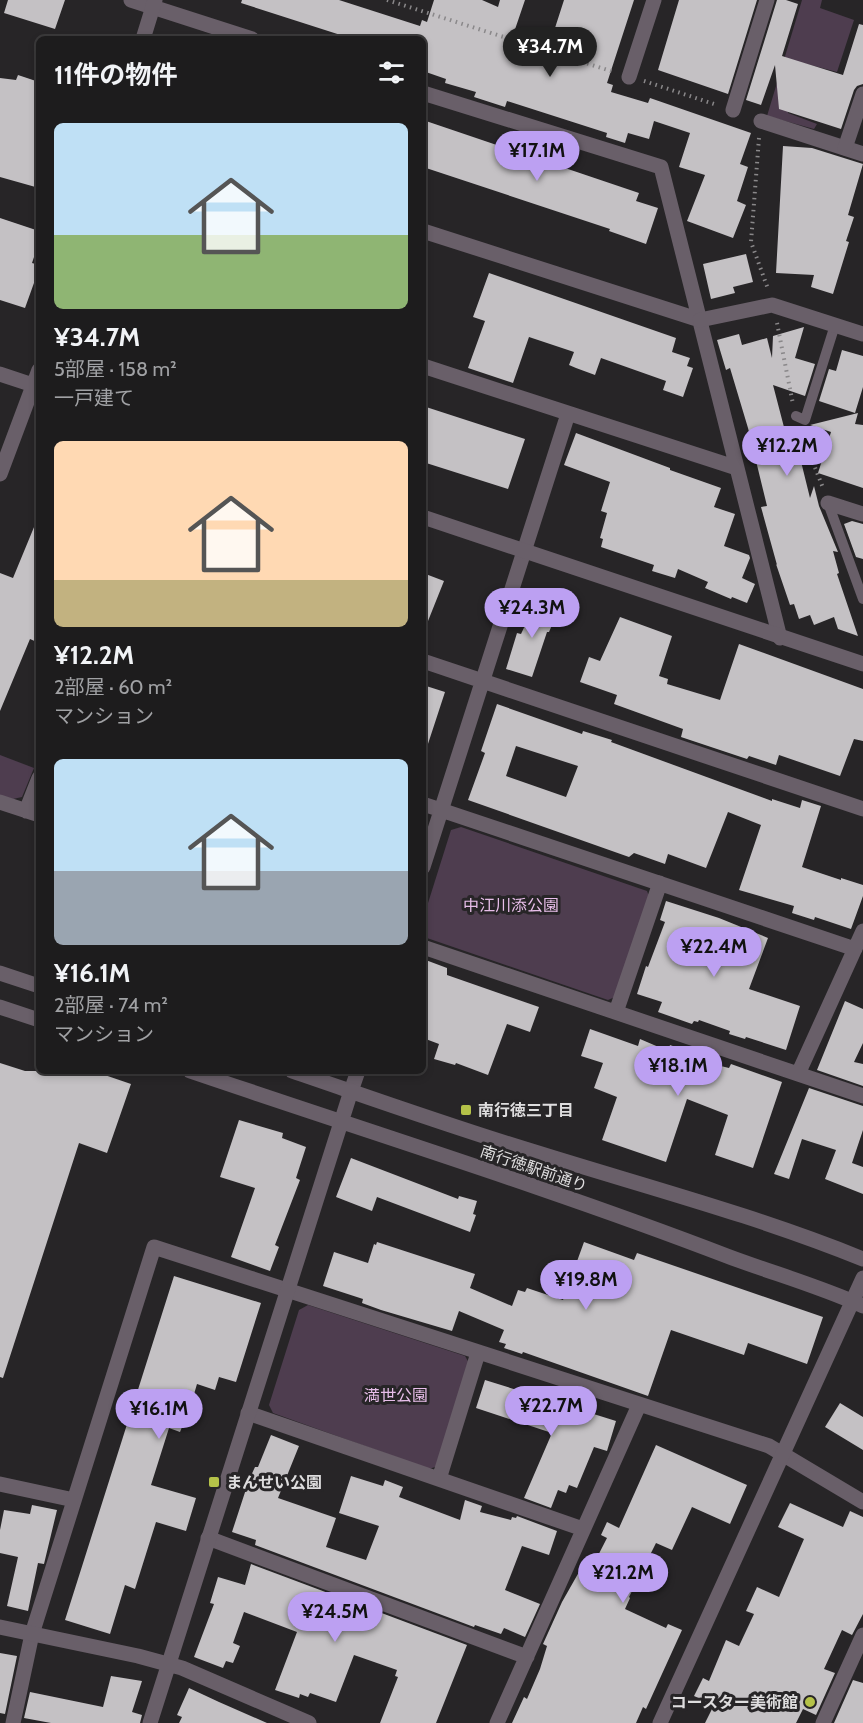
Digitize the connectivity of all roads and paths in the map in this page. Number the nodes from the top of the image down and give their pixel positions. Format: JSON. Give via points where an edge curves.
{"nodes":[{"id":1,"x":131,"y":0,"type":"edge"},
{"id":2,"x":387,"y":0,"type":"edge"},
{"id":3,"x":654,"y":0,"type":"edge"},
{"id":4,"x":767,"y":0,"type":"edge"},
{"id":5,"x":154,"y":4,"type":"edge"},
{"id":6,"x":144,"y":36,"type":"edge"},
{"id":7,"x":244,"y":36,"type":"edge"},
{"id":8,"x":629,"y":77,"type":"junction"},
{"id":9,"x":426,"y":94,"type":"edge"},
{"id":10,"x":863,"y":94,"type":"edge"},
{"id":11,"x":733,"y":110,"type":"joint"},
{"id":12,"x":761,"y":121,"type":"joint"},
{"id":13,"x":845,"y":148,"type":"junction"},
{"id":14,"x":863,"y":154,"type":"edge"},
{"id":15,"x":426,"y":232,"type":"edge"},
{"id":16,"x":774,"y":306,"type":"junction"},
{"id":17,"x":699,"y":320,"type":"junction"},
{"id":18,"x":835,"y":325,"type":"junction"},
{"id":19,"x":863,"y":334,"type":"edge"},
{"id":20,"x":426,"y":367,"type":"edge"},
{"id":21,"x":0,"y":374,"type":"edge"},
{"id":22,"x":36,"y":386,"type":"edge"},
{"id":23,"x":567,"y":414,"type":"junction"},
{"id":24,"x":796,"y":416,"type":"dead end"},
{"id":25,"x":737,"y":468,"type":"junction"},
{"id":26,"x":0,"y":474,"type":"edge"},
{"id":27,"x":828,"y":503,"type":"joint"},
{"id":28,"x":863,"y":514,"type":"edge"},
{"id":29,"x":426,"y":518,"type":"edge"},
{"id":30,"x":524,"y":551,"type":"junction"},
{"id":31,"x":863,"y":599,"type":"edge"},
{"id":32,"x":780,"y":638,"type":"junction"},
{"id":33,"x":426,"y":662,"type":"edge"},
{"id":34,"x":863,"y":664,"type":"edge"},
{"id":35,"x":483,"y":681,"type":"junction"},
{"id":36,"x":36,"y":793,"type":"edge"},
{"id":37,"x":0,"y":802,"type":"edge"},
{"id":38,"x":426,"y":805,"type":"edge"},
{"id":39,"x":863,"y":809,"type":"edge"},
{"id":40,"x":441,"y":810,"type":"junction"},
{"id":41,"x":32,"y":813,"type":"edge"},
{"id":42,"x":426,"y":858,"type":"edge"},
{"id":43,"x":660,"y":884,"type":"junction"},
{"id":44,"x":863,"y":931,"type":"edge"},
{"id":45,"x":426,"y":948,"type":"edge"},
{"id":46,"x":855,"y":949,"type":"junction"},
{"id":47,"x":0,"y":973,"type":"edge"},
{"id":48,"x":36,"y":985,"type":"edge"},
{"id":49,"x":0,"y":1007,"type":"edge"},
{"id":50,"x":616,"y":1012,"type":"junction"},
{"id":51,"x":36,"y":1019,"type":"edge"},
{"id":52,"x":199,"y":1074,"type":"edge"},
{"id":53,"x":301,"y":1074,"type":"edge"},
{"id":54,"x":357,"y":1074,"type":"edge"},
{"id":55,"x":798,"y":1074,"type":"junction"},
{"id":56,"x":351,"y":1091,"type":"junction"},
{"id":57,"x":863,"y":1096,"type":"edge"},
{"id":58,"x":341,"y":1122,"type":"junction"},
{"id":59,"x":863,"y":1259,"type":"edge"},
{"id":60,"x":863,"y":1278,"type":"edge"},
{"id":61,"x":287,"y":1290,"type":"junction"},
{"id":62,"x":858,"y":1304,"type":"edge"},
{"id":63,"x":478,"y":1353,"type":"junction"},
{"id":64,"x":639,"y":1405,"type":"junction"},
{"id":65,"x":248,"y":1413,"type":"junction"},
{"id":66,"x":783,"y":1453,"type":"junction"},
{"id":67,"x":439,"y":1479,"type":"junction"},
{"id":68,"x":0,"y":1484,"type":"edge"},
{"id":69,"x":74,"y":1500,"type":"junction"},
{"id":70,"x":863,"y":1502,"type":"edge"},
{"id":71,"x":583,"y":1529,"type":"junction"},
{"id":72,"x":208,"y":1538,"type":"junction"},
{"id":73,"x":0,"y":1627,"type":"edge"},
{"id":74,"x":32,"y":1634,"type":"junction"},
{"id":75,"x":863,"y":1635,"type":"edge"},
{"id":76,"x":527,"y":1657,"type":"junction"},
{"id":77,"x":858,"y":1658,"type":"edge"},
{"id":78,"x":168,"y":1664,"type":"junction"},
{"id":79,"x":13,"y":1723,"type":"edge"},
{"id":80,"x":150,"y":1723,"type":"edge"},
{"id":81,"x":309,"y":1723,"type":"edge"},
{"id":82,"x":497,"y":1723,"type":"edge"},
{"id":83,"x":660,"y":1723,"type":"edge"},
{"id":84,"x":823,"y":1723,"type":"edge"}],
"edges":[{"from":1,"to":5,"type":"street"},
{"from":2,"to":8,"type":"path"},
{"from":3,"to":8,"type":"street"},
{"from":4,"to":11,"type":"street"},
{"from":5,"to":6,"type":"street"},
{"from":5,"to":7,"type":"street"},
{"from":8,"to":11,"type":"path"},
{"from":9,"to":17,"type":"street","via":[[661,167]]},
{"from":10,"to":13,"type":"street"},
{"from":12,"to":13,"type":"street"},
{"from":12,"to":16,"type":"path","via":[[751,242]]},
{"from":13,"to":14,"type":"street"},
{"from":15,"to":17,"type":"street"},
{"from":16,"to":17,"type":"street"},
{"from":16,"to":18,"type":"street"},
{"from":17,"to":25,"type":"street"},
{"from":18,"to":19,"type":"street"},
{"from":18,"to":24,"type":"lane","via":[[805,420]]},
{"from":20,"to":23,"type":"street"},
{"from":21,"to":22,"type":"street"},
{"from":22,"to":26,"type":"street"},
{"from":23,"to":25,"type":"street"},
{"from":23,"to":30,"type":"street"},
{"from":25,"to":32,"type":"street"},
{"from":27,"to":28,"type":"street"},
{"from":27,"to":31,"type":"lane"},
{"from":29,"to":30,"type":"street"},
{"from":30,"to":32,"type":"street"},
{"from":30,"to":35,"type":"street"},
{"from":32,"to":34,"type":"street"},
{"from":33,"to":35,"type":"street"},
{"from":35,"to":39,"type":"street"},
{"from":35,"to":40,"type":"street"},
{"from":36,"to":41,"type":"street"},
{"from":37,"to":41,"type":"street"},
{"from":38,"to":40,"type":"street"},
{"from":40,"to":42,"type":"street"},
{"from":40,"to":43,"type":"street"},
{"from":43,"to":46,"type":"street"},
{"from":43,"to":50,"type":"street"},
{"from":44,"to":46,"type":"street"},
{"from":45,"to":50,"type":"street"},
{"from":46,"to":55,"type":"street"},
{"from":47,"to":48,"type":"street"},
{"from":49,"to":51,"type":"street"},
{"from":50,"to":55,"type":"street"},
{"from":52,"to":58,"type":"street","name":"南行徳駅前通り"},
{"from":53,"to":56,"type":"street","name":"南行徳駅前通り"},
{"from":54,"to":56,"type":"street"},
{"from":55,"to":57,"type":"street"},
{"from":56,"to":58,"type":"street"},
{"from":56,"to":59,"type":"street","name":"南行徳駅前通り","via":[[658,1188]]},
{"from":58,"to":61,"type":"street"},
{"from":58,"to":62,"type":"street","name":"南行徳駅前通り","via":[[638,1222]]},
{"from":60,"to":62,"type":"street"},
{"from":61,"to":63,"type":"street"},
{"from":61,"to":65,"type":"street"},
{"from":61,"to":69,"type":"street","via":[[154,1247]]},
{"from":62,"to":66,"type":"street"},
{"from":63,"to":64,"type":"street"},
{"from":63,"to":67,"type":"street"},
{"from":64,"to":66,"type":"street"},
{"from":64,"to":71,"type":"street"},
{"from":65,"to":67,"type":"street"},
{"from":65,"to":72,"type":"street"},
{"from":66,"to":70,"type":"street"},
{"from":66,"to":83,"type":"street"},
{"from":67,"to":71,"type":"street"},
{"from":68,"to":69,"type":"street"},
{"from":69,"to":74,"type":"street"},
{"from":71,"to":76,"type":"street"},
{"from":72,"to":76,"type":"street"},
{"from":72,"to":78,"type":"street"},
{"from":73,"to":74,"type":"street"},
{"from":74,"to":78,"type":"street"},
{"from":74,"to":79,"type":"street"},
{"from":75,"to":77,"type":"street"},
{"from":76,"to":82,"type":"street"},
{"from":77,"to":84,"type":"street"},
{"from":78,"to":80,"type":"street"},
{"from":78,"to":81,"type":"street"}]}
